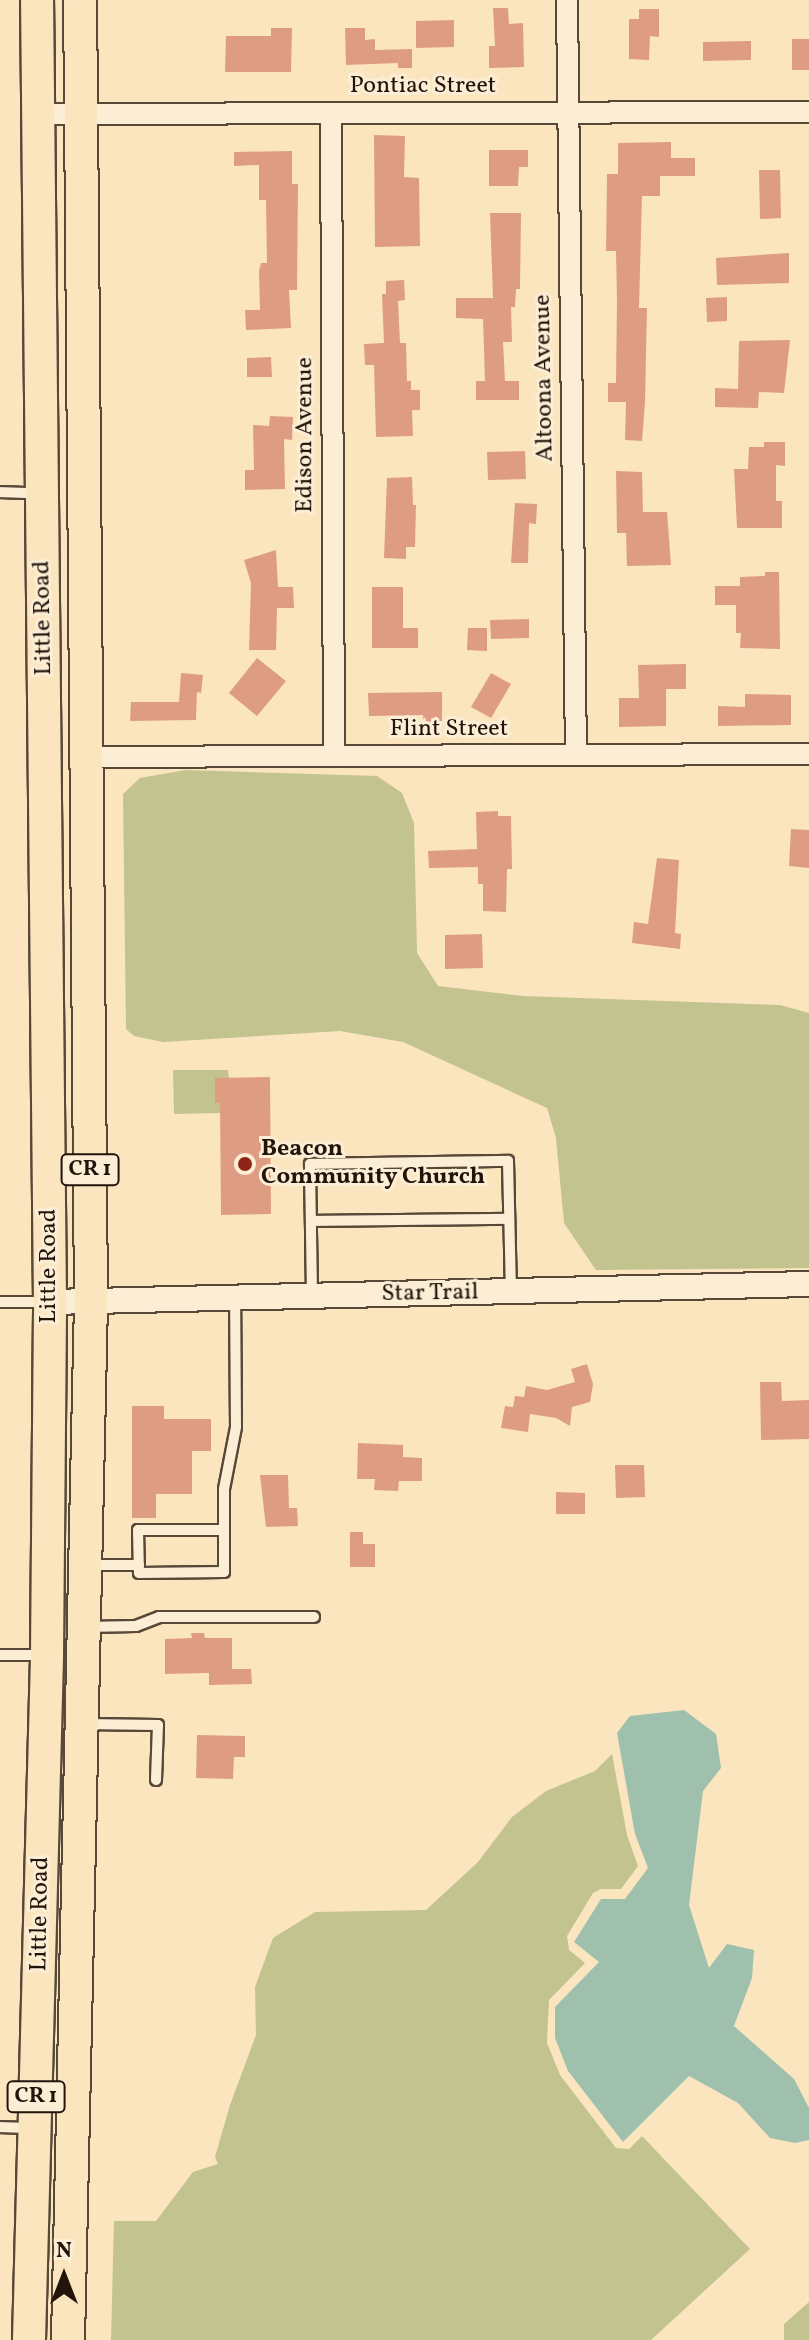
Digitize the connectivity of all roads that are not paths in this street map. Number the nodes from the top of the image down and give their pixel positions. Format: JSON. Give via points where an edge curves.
{"nodes":[{"id":1,"x":37,"y":0,"type":"edge"},
{"id":2,"x":80,"y":0,"type":"edge"},
{"id":3,"x":567,"y":0,"type":"edge"},
{"id":4,"x":809,"y":112,"type":"edge"},
{"id":5,"x":331,"y":113,"type":"junction"},
{"id":6,"x":568,"y":113,"type":"junction"},
{"id":7,"x":38,"y":114,"type":"junction"},
{"id":8,"x":82,"y":114,"type":"junction"},
{"id":9,"x":0,"y":492,"type":"edge"},
{"id":10,"x":42,"y":493,"type":"junction"},
{"id":11,"x":809,"y":754,"type":"edge"},
{"id":12,"x":576,"y":755,"type":"junction"},
{"id":13,"x":334,"y":756,"type":"junction"},
{"id":14,"x":88,"y":757,"type":"junction"},
{"id":15,"x":509,"y":1219,"type":"junction"},
{"id":16,"x":311,"y":1221,"type":"junction"},
{"id":17,"x":809,"y":1284,"type":"edge"},
{"id":18,"x":511,"y":1292,"type":"junction"},
{"id":19,"x":312,"y":1297,"type":"junction"},
{"id":20,"x":235,"y":1299,"type":"junction"},
{"id":21,"x":0,"y":1302,"type":"edge"},
{"id":22,"x":50,"y":1302,"type":"junction"},
{"id":23,"x":91,"y":1303,"type":"junction"},
{"id":24,"x":224,"y":1530,"type":"junction"},
{"id":25,"x":85,"y":1565,"type":"junction"},
{"id":26,"x":139,"y":1565,"type":"junction"},
{"id":27,"x":314,"y":1617,"type":"dead end"},
{"id":28,"x":84,"y":1628,"type":"junction"},
{"id":29,"x":0,"y":1655,"type":"edge"},
{"id":30,"x":47,"y":1655,"type":"junction"},
{"id":31,"x":82,"y":1724,"type":"junction"},
{"id":32,"x":156,"y":1780,"type":"dead end"},
{"id":33,"x":0,"y":2127,"type":"edge"},
{"id":34,"x":36,"y":2128,"type":"junction"},
{"id":35,"x":29,"y":2340,"type":"edge"},
{"id":36,"x":68,"y":2340,"type":"edge"}],
"edges":[{"from":1,"to":7,"type":"main road","name":"Little Road","number":"CR 1"},
{"from":2,"to":8,"type":"main road","name":"Little Road","number":"CR 1"},
{"from":3,"to":6,"type":"street","name":"Altoona Avenue"},
{"from":4,"to":6,"type":"street","name":"Pontiac Street"},
{"from":5,"to":6,"type":"street","name":"Pontiac Street"},
{"from":5,"to":8,"type":"street","name":"Pontiac Street"},
{"from":5,"to":13,"type":"street","name":"Edison Avenue"},
{"from":6,"to":12,"type":"street","name":"Altoona Avenue"},
{"from":7,"to":8,"type":"street","name":"Pontiac Street"},
{"from":7,"to":10,"type":"main road","name":"Little Road","number":"CR 1"},
{"from":8,"to":14,"type":"main road","name":"Little Road","number":"CR 1"},
{"from":9,"to":10,"type":"lane"},
{"from":10,"to":22,"type":"main road","name":"Little Road","number":"CR 1"},
{"from":11,"to":12,"type":"street","name":"Flint Street"},
{"from":12,"to":13,"type":"street","name":"Flint Street"},
{"from":13,"to":14,"type":"street","name":"Flint Street"},
{"from":14,"to":23,"type":"main road","name":"Little Road","number":"CR 1"},
{"from":15,"to":16,"type":"lane"},
{"from":15,"to":16,"type":"lane","via":[[508,1161],[310,1164]]},
{"from":15,"to":18,"type":"lane"},
{"from":16,"to":19,"type":"lane"},
{"from":17,"to":18,"type":"street","name":"Star Trail"},
{"from":18,"to":19,"type":"street","name":"Star Trail"},
{"from":19,"to":20,"type":"street","name":"Star Trail"},
{"from":20,"to":23,"type":"street","name":"Star Trail"},
{"from":20,"to":24,"type":"lane","via":[[236,1427],[224,1489]]},
{"from":21,"to":22,"type":"lane"},
{"from":22,"to":23,"type":"street","name":"Star Trail"},
{"from":22,"to":30,"type":"main road","name":"Little Road","number":"CR 1"},
{"from":23,"to":25,"type":"main road","name":"Little Road","number":"CR 1"},
{"from":24,"to":26,"type":"lane","via":[[138,1530]]},
{"from":24,"to":26,"type":"lane","via":[[224,1572],[139,1573]]},
{"from":25,"to":26,"type":"lane"},
{"from":25,"to":28,"type":"main road","name":"Little Road","number":"CR 1"},
{"from":27,"to":28,"type":"lane","via":[[159,1617],[136,1626]]},
{"from":28,"to":31,"type":"main road","name":"Little Road","number":"CR 1"},
{"from":29,"to":30,"type":"lane"},
{"from":30,"to":34,"type":"main road","name":"Little Road","number":"CR 1"},
{"from":31,"to":32,"type":"lane","via":[[158,1725]]},
{"from":31,"to":36,"type":"main road","name":"Little Road","number":"CR 1"},
{"from":33,"to":34,"type":"lane"},
{"from":34,"to":35,"type":"main road","name":"Little Road","number":"CR 1"}]}
